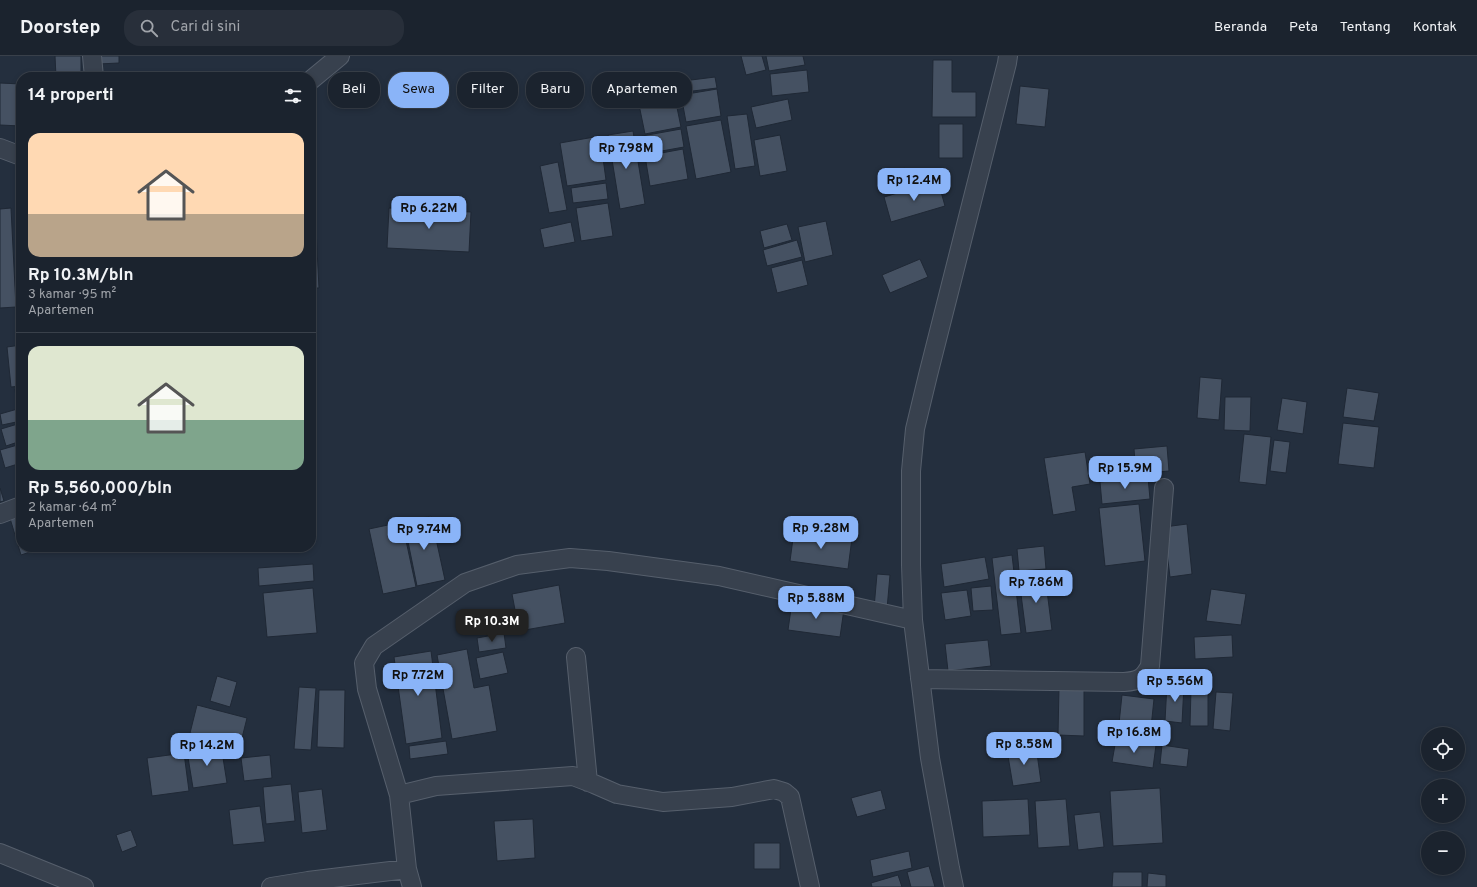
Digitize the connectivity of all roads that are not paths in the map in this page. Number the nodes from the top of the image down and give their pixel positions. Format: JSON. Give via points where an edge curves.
{"nodes":[{"id":1,"x":92,"y":56,"type":"edge"},
{"id":2,"x":340,"y":56,"type":"edge"},
{"id":3,"x":1008,"y":56,"type":"edge"},
{"id":4,"x":94,"y":72,"type":"edge"},
{"id":5,"x":316,"y":76,"type":"edge"},
{"id":6,"x":0,"y":148,"type":"edge"},
{"id":7,"x":16,"y":154,"type":"edge"},
{"id":8,"x":1164,"y":488,"type":"dead end"},
{"id":9,"x":16,"y":508,"type":"edge"},
{"id":10,"x":0,"y":514,"type":"edge"},
{"id":11,"x":913,"y":620,"type":"junction"},
{"id":12,"x":576,"y":657,"type":"dead end"},
{"id":13,"x":920,"y":679,"type":"junction"},
{"id":14,"x":588,"y":782,"type":"junction"},
{"id":15,"x":400,"y":795,"type":"junction"},
{"id":16,"x":0,"y":853,"type":"edge"},
{"id":17,"x":407,"y":869,"type":"junction"},
{"id":18,"x":84,"y":887,"type":"edge"},
{"id":19,"x":271,"y":887,"type":"edge"},
{"id":20,"x":412,"y":887,"type":"edge"},
{"id":21,"x":810,"y":887,"type":"edge"},
{"id":22,"x":954,"y":887,"type":"edge"}],
"edges":[{"from":1,"to":4,"type":"street"},
{"from":2,"to":5,"type":"street"},
{"from":3,"to":11,"type":"street","via":[[915,429],[911,471]]},
{"from":6,"to":7,"type":"street"},
{"from":8,"to":13,"type":"street","via":[[1150,666],[1145,675],[1135,681],[1124,682]]},
{"from":9,"to":10,"type":"street"},
{"from":11,"to":13,"type":"street"},
{"from":11,"to":15,"type":"street","via":[[719,576],[570,558],[517,565],[465,583],[374,646],[364,663],[367,689]]},
{"from":12,"to":14,"type":"street"},
{"from":13,"to":22,"type":"street","via":[[930,758]]},
{"from":14,"to":15,"type":"street","via":[[573,776],[436,786]]},
{"from":14,"to":21,"type":"street","via":[[617,794],[663,802],[732,797],[774,788],[784,792],[790,797]]},
{"from":15,"to":17,"type":"street"},
{"from":16,"to":18,"type":"street"},
{"from":17,"to":19,"type":"street","via":[[308,880]]},
{"from":17,"to":20,"type":"street"}]}
